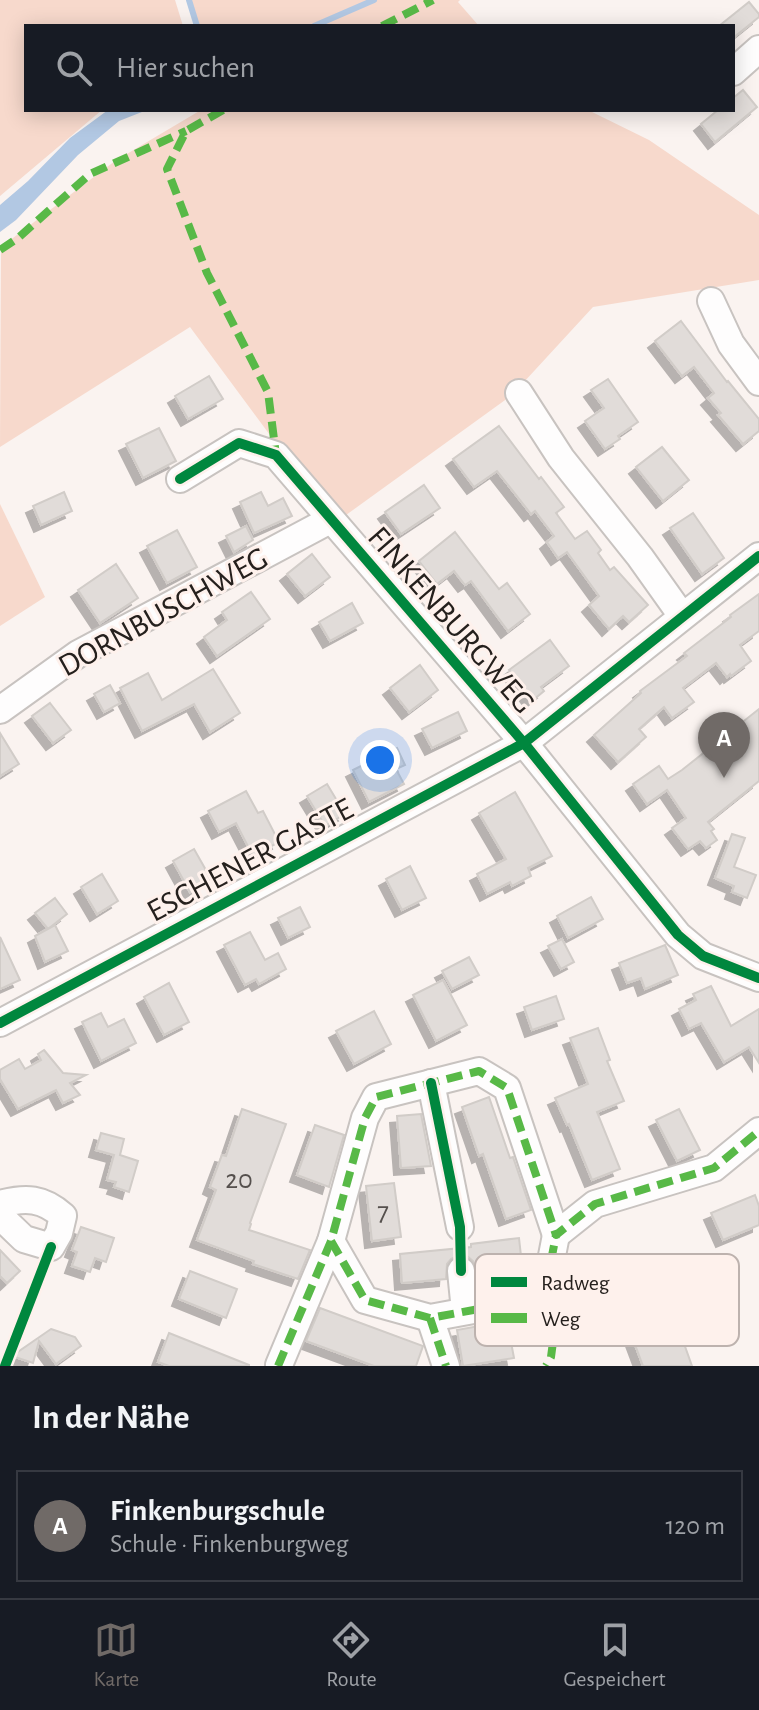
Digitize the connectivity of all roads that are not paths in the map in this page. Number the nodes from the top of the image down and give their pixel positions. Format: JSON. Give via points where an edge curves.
{"nodes":[{"id":1,"x":759,"y":49,"type":"edge"},
{"id":2,"x":735,"y":70,"type":"edge"},
{"id":3,"x":711,"y":301,"type":"dead end"},
{"id":4,"x":759,"y":382,"type":"edge"},
{"id":5,"x":519,"y":393,"type":"dead end"},
{"id":6,"x":180,"y":479,"type":"dead end"},
{"id":7,"x":330,"y":520,"type":"junction"},
{"id":8,"x":759,"y":556,"type":"edge"},
{"id":9,"x":682,"y":616,"type":"junction"},
{"id":10,"x":0,"y":710,"type":"edge"},
{"id":11,"x":524,"y":743,"type":"junction"},
{"id":12,"x":759,"y":978,"type":"edge"},
{"id":13,"x":0,"y":1023,"type":"edge"},
{"id":14,"x":431,"y":1083,"type":"junction"},
{"id":15,"x":759,"y":1131,"type":"edge"},
{"id":16,"x":0,"y":1204,"type":"edge"},
{"id":17,"x":0,"y":1216,"type":"edge"},
{"id":18,"x":460,"y":1227,"type":"dead end"},
{"id":19,"x":556,"y":1235,"type":"junction"},
{"id":20,"x":331,"y":1241,"type":"junction"},
{"id":21,"x":552,"y":1254,"type":"edge"},
{"id":22,"x":461,"y":1271,"type":"dead end"},
{"id":23,"x":475,"y":1309,"type":"edge"},
{"id":24,"x":465,"y":1311,"type":"junction"},
{"id":25,"x":430,"y":1318,"type":"junction"},
{"id":26,"x":279,"y":1365,"type":"edge"},
{"id":27,"x":446,"y":1366,"type":"edge"}],
"edges":[{"from":1,"to":2,"type":"street"},
{"from":3,"to":4,"type":"street","via":[[731,344]]},
{"from":5,"to":9,"type":"street","via":[[561,458]]},
{"from":6,"to":7,"type":"street","name":"FINKENBURGWEG","via":[[239,443],[276,455]]},
{"from":7,"to":10,"type":"street","name":"DORNBUSCHWEG","via":[[78,654]]},
{"from":7,"to":11,"type":"street","name":"FINKENBURGWEG"},
{"from":8,"to":9,"type":"street","name":"ESCHENER GASTE"},
{"from":9,"to":11,"type":"street","name":"ESCHENER GASTE"},
{"from":11,"to":12,"type":"street","name":"FINKENBURGWEG","via":[[688,945]]},
{"from":11,"to":13,"type":"street","name":"ESCHENER GASTE"},
{"from":14,"to":18,"type":"street"},
{"from":14,"to":19,"type":"street","via":[[479,1071],[507,1088]]},
{"from":14,"to":20,"type":"street","via":[[376,1097],[365,1118]]},
{"from":15,"to":19,"type":"street","via":[[714,1168],[595,1204]]},
{"from":16,"to":17,"type":"street","via":[[38,1200],[63,1216],[51,1247],[24,1239]]},
{"from":19,"to":21,"type":"street"},
{"from":20,"to":25,"type":"street","via":[[365,1300]]},
{"from":20,"to":26,"type":"street"},
{"from":22,"to":24,"type":"street"},
{"from":23,"to":24,"type":"street"},
{"from":24,"to":25,"type":"street"},
{"from":25,"to":27,"type":"street"}]}
